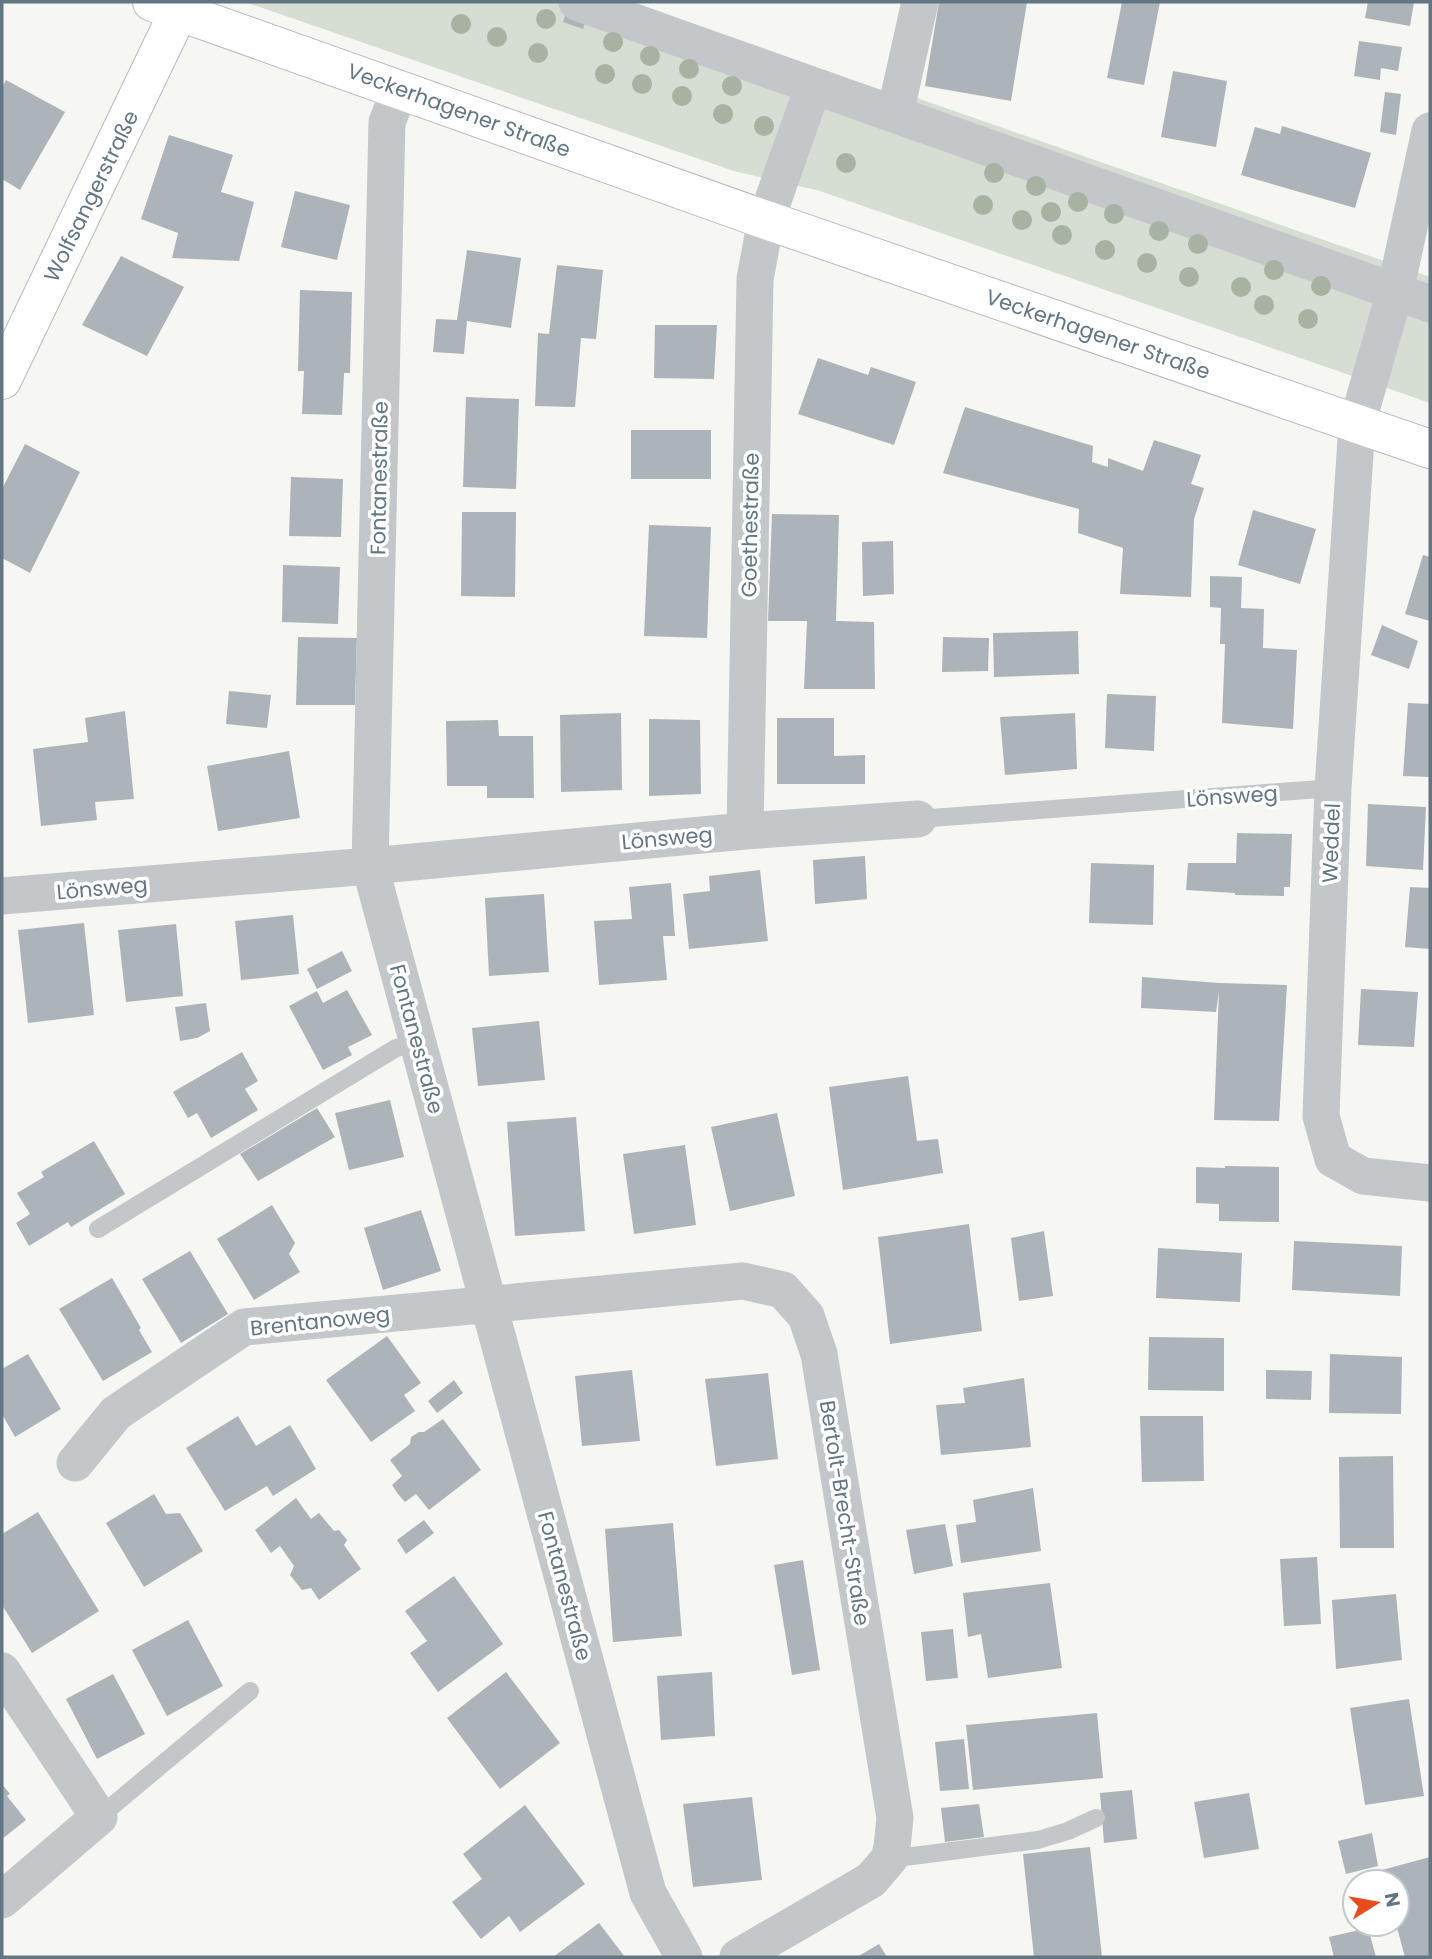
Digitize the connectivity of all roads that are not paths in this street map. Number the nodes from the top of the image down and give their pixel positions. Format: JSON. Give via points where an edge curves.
{"nodes":[{"id":1,"x":578,"y":2,"type":"edge"},
{"id":2,"x":920,"y":2,"type":"edge"},
{"id":3,"x":166,"y":6,"type":"edge"},
{"id":4,"x":813,"y":87,"type":"junction"},
{"id":5,"x":400,"y":90,"type":"junction"},
{"id":6,"x":895,"y":114,"type":"junction"},
{"id":7,"x":1430,"y":131,"type":"edge"},
{"id":8,"x":766,"y":220,"type":"junction"},
{"id":9,"x":1395,"y":292,"type":"junction"},
{"id":10,"x":1430,"y":303,"type":"edge"},
{"id":11,"x":2,"y":380,"type":"edge"},
{"id":12,"x":1357,"y":424,"type":"junction"},
{"id":13,"x":1430,"y":449,"type":"edge"},
{"id":14,"x":1333,"y":788,"type":"junction"},
{"id":15,"x":918,"y":819,"type":"joint"},
{"id":16,"x":745,"y":831,"type":"junction"},
{"id":17,"x":370,"y":866,"type":"junction"},
{"id":18,"x":2,"y":896,"type":"edge"},
{"id":19,"x":418,"y":1043,"type":"junction"},
{"id":20,"x":1430,"y":1184,"type":"edge"},
{"id":21,"x":98,"y":1229,"type":"dead end"},
{"id":22,"x":489,"y":1305,"type":"junction"},
{"id":23,"x":75,"y":1463,"type":"dead end"},
{"id":24,"x":2,"y":1671,"type":"edge"},
{"id":25,"x":250,"y":1691,"type":"dead end"},
{"id":26,"x":99,"y":1817,"type":"junction"},
{"id":27,"x":1096,"y":1818,"type":"dead end"},
{"id":28,"x":889,"y":1859,"type":"junction"},
{"id":29,"x":2,"y":1900,"type":"edge"},
{"id":30,"x":684,"y":1957,"type":"edge"},
{"id":31,"x":738,"y":1957,"type":"edge"}],
"edges":[{"from":1,"to":4,"type":"street"},
{"from":2,"to":6,"type":"street"},
{"from":3,"to":5,"type":"street","name":"Veckerhagener Straße"},
{"from":3,"to":11,"type":"street","name":"Wolfsangerstraße"},
{"from":4,"to":6,"type":"street"},
{"from":4,"to":8,"type":"street"},
{"from":5,"to":8,"type":"street","name":"Veckerhagener Straße"},
{"from":5,"to":17,"type":"street","name":"Fontanestraße","via":[[387,122]]},
{"from":6,"to":9,"type":"street"},
{"from":7,"to":9,"type":"street","name":"Weddel"},
{"from":8,"to":12,"type":"street","name":"Veckerhagener Straße"},
{"from":8,"to":16,"type":"street","name":"Goethestraße","via":[[755,279]]},
{"from":9,"to":10,"type":"street"},
{"from":9,"to":12,"type":"street","name":"Weddel"},
{"from":12,"to":13,"type":"street","name":"Veckerhagener Straße"},
{"from":12,"to":14,"type":"street","name":"Weddel"},
{"from":14,"to":15,"type":"lane","name":"Lönsweg"},
{"from":14,"to":20,"type":"street","name":"Weddel","via":[[1321,1116],[1333,1159],[1363,1176]]},
{"from":15,"to":16,"type":"street","name":"Lönsweg"},
{"from":16,"to":17,"type":"street","name":"Lönsweg"},
{"from":17,"to":18,"type":"street","name":"Lönsweg"},
{"from":17,"to":19,"type":"street","name":"Fontanestraße"},
{"from":19,"to":21,"type":"lane","via":[[396,1048]]},
{"from":19,"to":22,"type":"street","name":"Fontanestraße"},
{"from":22,"to":23,"type":"street","name":"Brentanoweg","via":[[244,1327],[116,1413]]},
{"from":22,"to":28,"type":"street","name":"Bertolt-Brecht-Straße","via":[[743,1280],[783,1290],[806,1316],[819,1354],[895,1818]]},
{"from":22,"to":30,"type":"street","name":"Fontanestraße","via":[[648,1892]]},
{"from":24,"to":26,"type":"street"},
{"from":25,"to":26,"type":"lane"},
{"from":26,"to":29,"type":"street"},
{"from":27,"to":28,"type":"lane","via":[[1038,1840]]},
{"from":28,"to":31,"type":"street","via":[[871,1880]]}]}
